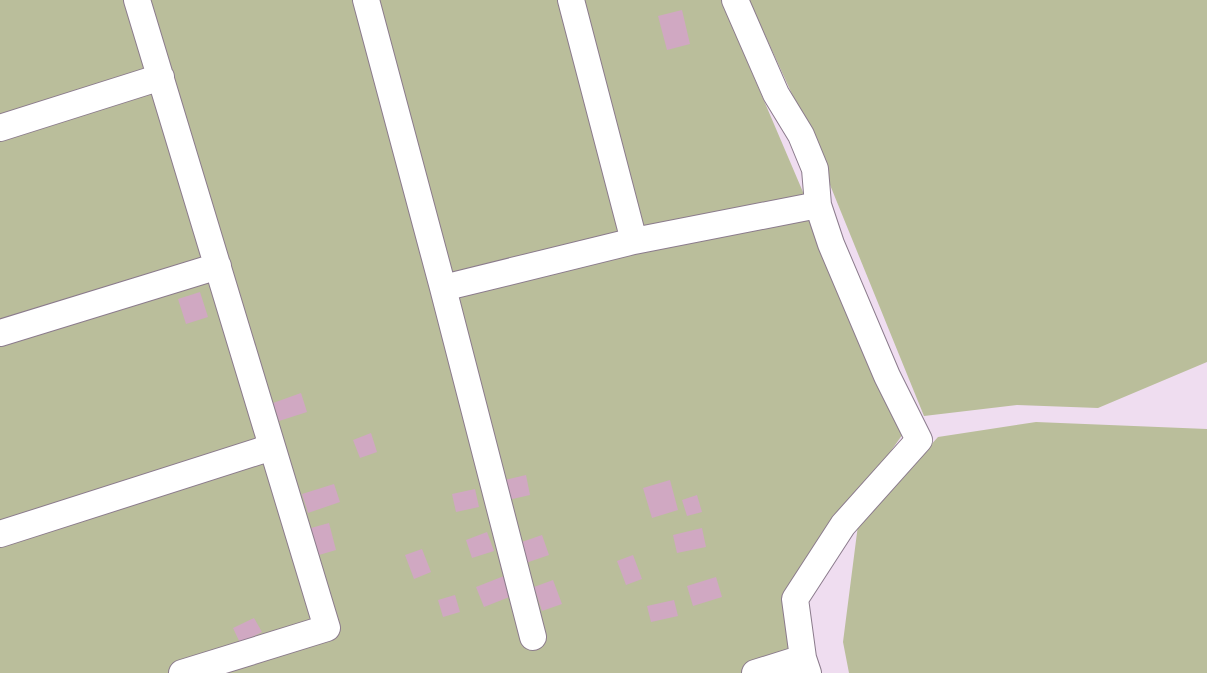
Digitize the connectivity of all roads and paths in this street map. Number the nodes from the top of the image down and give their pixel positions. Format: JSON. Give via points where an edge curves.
{"nodes":[{"id":1,"x":138,"y":0,"type":"edge"},
{"id":2,"x":366,"y":0,"type":"edge"},
{"id":3,"x":571,"y":0,"type":"edge"},
{"id":4,"x":735,"y":0,"type":"edge"},
{"id":5,"x":161,"y":77,"type":"junction"},
{"id":6,"x":0,"y":128,"type":"edge"},
{"id":7,"x":818,"y":205,"type":"junction"},
{"id":8,"x":634,"y":241,"type":"junction"},
{"id":9,"x":218,"y":266,"type":"junction"},
{"id":10,"x":443,"y":288,"type":"junction"},
{"id":11,"x":0,"y":333,"type":"edge"},
{"id":12,"x":272,"y":447,"type":"junction"},
{"id":13,"x":0,"y":534,"type":"edge"},
{"id":14,"x":533,"y":637,"type":"dead end"},
{"id":15,"x":805,"y":665,"type":"edge"},
{"id":16,"x":182,"y":673,"type":"edge"},
{"id":17,"x":754,"y":673,"type":"edge"}],
"edges":[{"from":1,"to":5,"type":"street"},
{"from":2,"to":10,"type":"street"},
{"from":3,"to":8,"type":"street"},
{"from":4,"to":7,"type":"street","via":[[776,94],[812,160]]},
{"from":5,"to":6,"type":"street"},
{"from":5,"to":9,"type":"street"},
{"from":7,"to":8,"type":"street"},
{"from":7,"to":15,"type":"street","via":[[887,376],[919,440],[843,525],[795,599]]},
{"from":8,"to":10,"type":"street"},
{"from":9,"to":11,"type":"street"},
{"from":9,"to":12,"type":"street"},
{"from":10,"to":14,"type":"street"},
{"from":12,"to":13,"type":"street"},
{"from":12,"to":16,"type":"street","via":[[327,628]]},
{"from":15,"to":17,"type":"street"}]}
